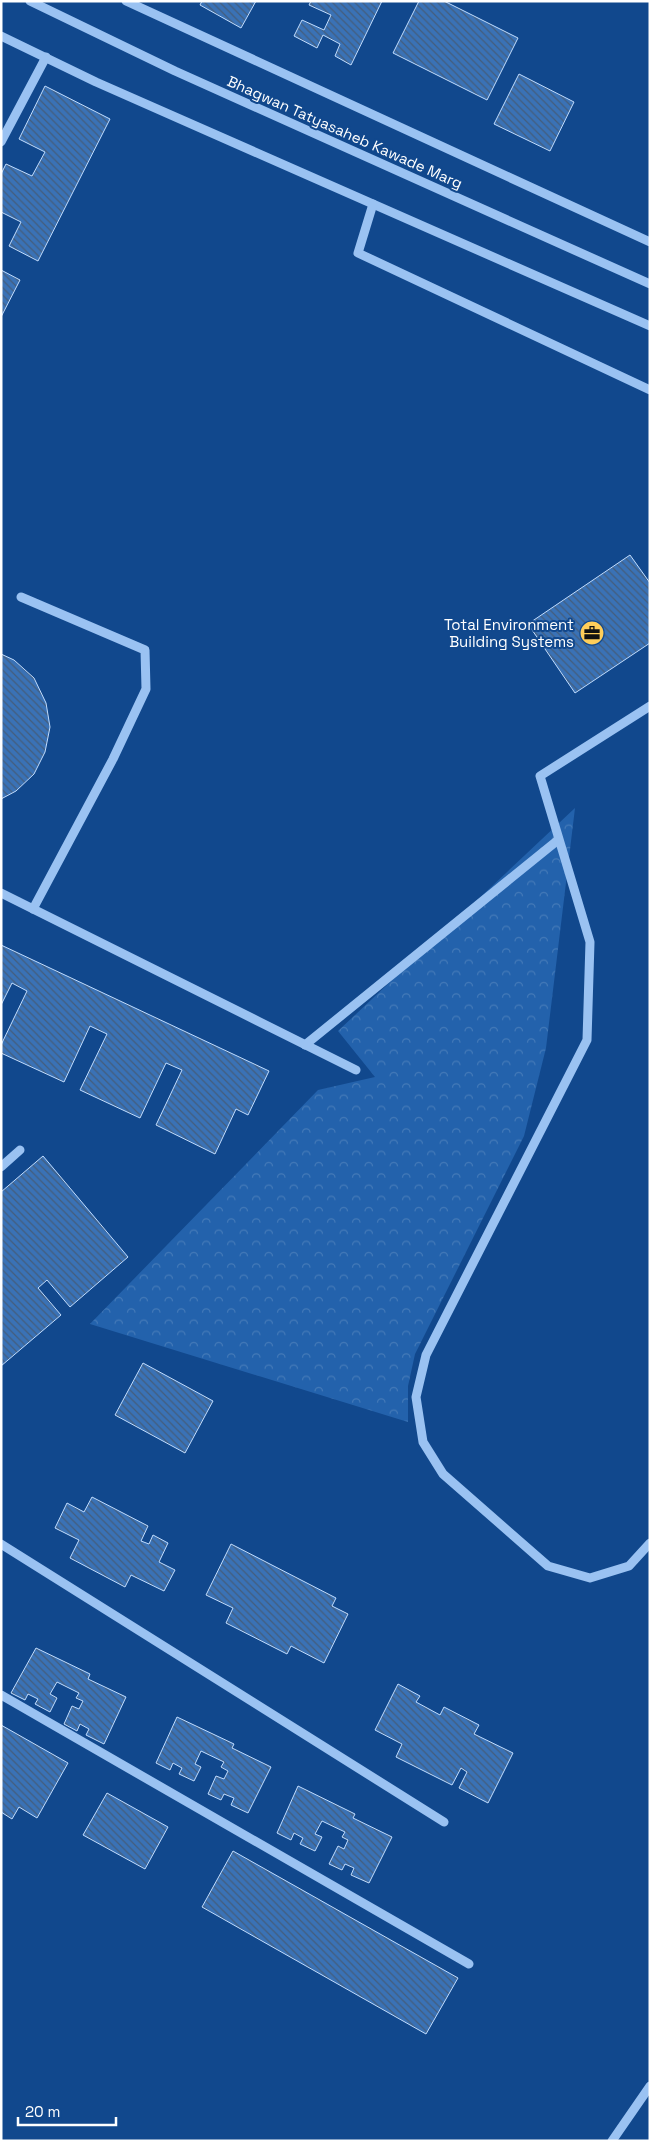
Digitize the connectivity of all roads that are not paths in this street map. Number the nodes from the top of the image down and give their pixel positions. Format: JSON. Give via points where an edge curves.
{"nodes":[{"id":1,"x":30,"y":1,"type":"edge"},
{"id":2,"x":126,"y":1,"type":"edge"},
{"id":3,"x":1,"y":36,"type":"edge"},
{"id":4,"x":46,"y":57,"type":"junction"},
{"id":5,"x":1,"y":142,"type":"edge"},
{"id":6,"x":374,"y":204,"type":"junction"},
{"id":7,"x":650,"y":242,"type":"edge"},
{"id":8,"x":650,"y":284,"type":"edge"},
{"id":9,"x":650,"y":326,"type":"edge"},
{"id":10,"x":650,"y":390,"type":"edge"},
{"id":11,"x":21,"y":597,"type":"dead end"},
{"id":12,"x":650,"y":706,"type":"edge"},
{"id":13,"x":558,"y":840,"type":"junction"},
{"id":14,"x":1,"y":893,"type":"edge"},
{"id":15,"x":33,"y":909,"type":"junction"},
{"id":16,"x":305,"y":1044,"type":"junction"},
{"id":17,"x":356,"y":1070,"type":"dead end"},
{"id":18,"x":20,"y":1150,"type":"dead end"},
{"id":19,"x":1,"y":1167,"type":"edge"},
{"id":20,"x":650,"y":1543,"type":"edge"},
{"id":21,"x":1,"y":1544,"type":"edge"},
{"id":22,"x":1,"y":1695,"type":"edge"},
{"id":23,"x":444,"y":1822,"type":"dead end"},
{"id":24,"x":469,"y":1964,"type":"dead end"},
{"id":25,"x":650,"y":2086,"type":"edge"},
{"id":26,"x":612,"y":2141,"type":"edge"}],
"edges":[{"from":1,"to":8,"type":"street","name":"Bhagwan Tatyasaheb Kawade Marg","via":[[175,71]]},
{"from":2,"to":7,"type":"street"},
{"from":3,"to":4,"type":"street"},
{"from":4,"to":5,"type":"street"},
{"from":4,"to":6,"type":"street"},
{"from":6,"to":9,"type":"street"},
{"from":6,"to":10,"type":"street","via":[[358,253]]},
{"from":11,"to":15,"type":"street","via":[[145,650],[146,688],[113,759]]},
{"from":12,"to":13,"type":"street","via":[[540,776]]},
{"from":13,"to":16,"type":"street"},
{"from":13,"to":20,"type":"street","via":[[590,942],[587,1040],[426,1355],[416,1397],[423,1442],[443,1474],[548,1566],[590,1578],[629,1566]]},
{"from":14,"to":15,"type":"street"},
{"from":15,"to":16,"type":"street"},
{"from":16,"to":17,"type":"street"},
{"from":18,"to":19,"type":"street"},
{"from":21,"to":23,"type":"street"},
{"from":22,"to":24,"type":"street"},
{"from":25,"to":26,"type":"street"}]}
